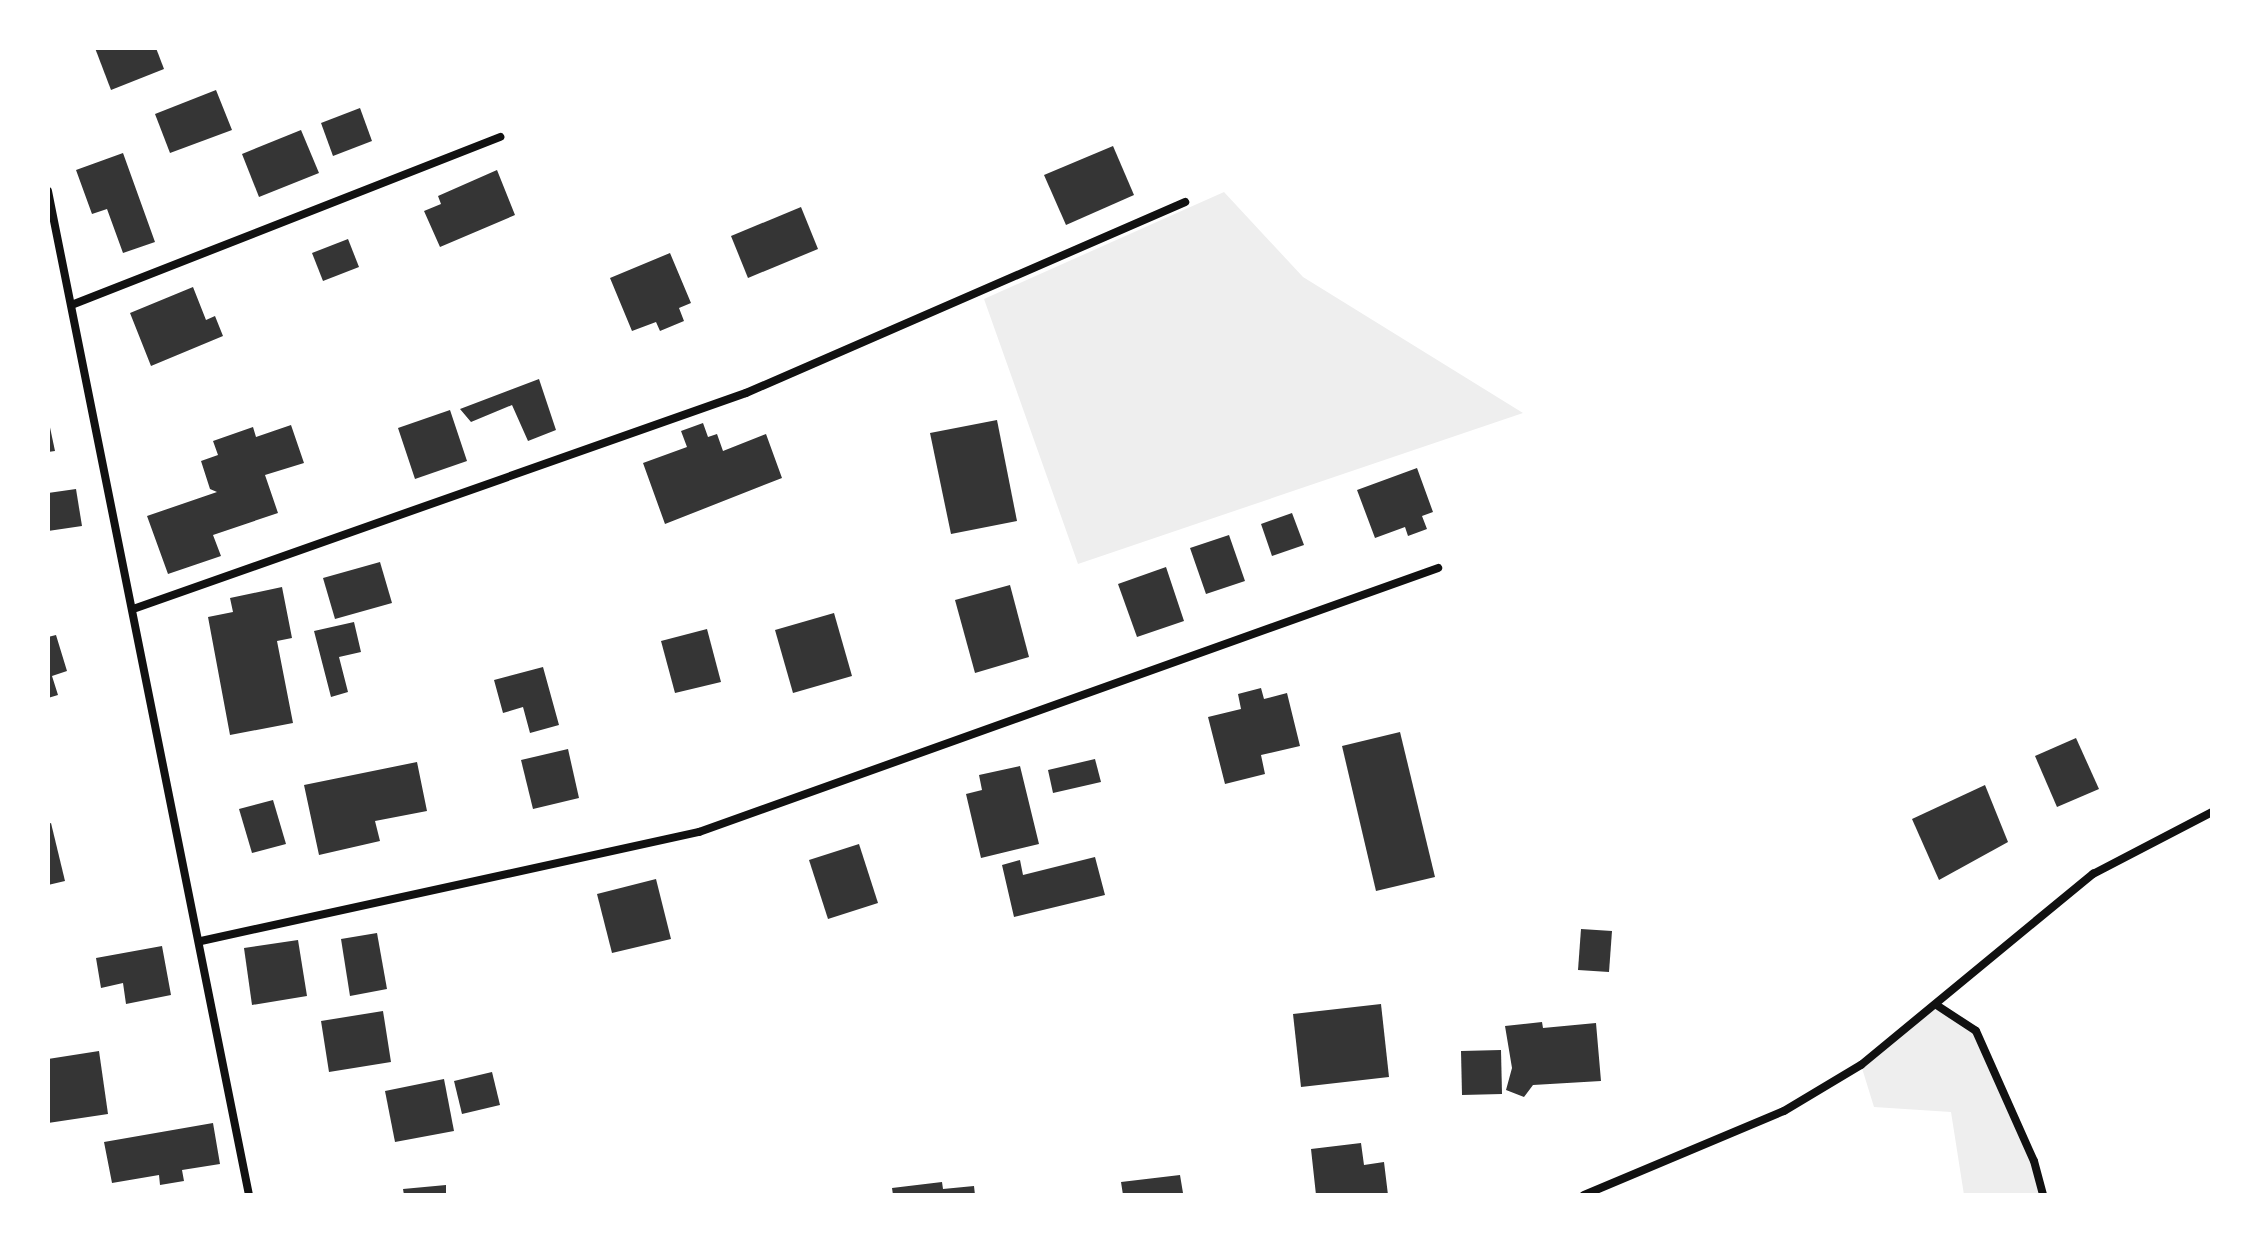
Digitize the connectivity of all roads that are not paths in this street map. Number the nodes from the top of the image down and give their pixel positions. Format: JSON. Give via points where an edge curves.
{"nodes":[{"id":1,"x":500,"y":137,"type":"dead end"},
{"id":2,"x":48,"y":191,"type":"edge"},
{"id":3,"x":1185,"y":202,"type":"dead end"},
{"id":4,"x":74,"y":304,"type":"junction"},
{"id":5,"x":1438,"y":568,"type":"dead end"},
{"id":6,"x":136,"y":608,"type":"junction"},
{"id":7,"x":2212,"y":812,"type":"edge"},
{"id":8,"x":201,"y":941,"type":"junction"},
{"id":9,"x":1938,"y":1006,"type":"junction"},
{"id":10,"x":249,"y":1195,"type":"edge"},
{"id":11,"x":1584,"y":1195,"type":"edge"},
{"id":12,"x":2043,"y":1195,"type":"edge"}],
"edges":[{"from":1,"to":4,"type":"street"},
{"from":2,"to":4,"type":"street"},
{"from":3,"to":6,"type":"street","via":[[746,393]]},
{"from":4,"to":6,"type":"street"},
{"from":5,"to":8,"type":"street","via":[[699,832]]},
{"from":6,"to":8,"type":"street"},
{"from":7,"to":9,"type":"street","via":[[2093,874]]},
{"from":8,"to":10,"type":"street"},
{"from":9,"to":11,"type":"street","via":[[1861,1065],[1784,1111]]},
{"from":9,"to":12,"type":"street","via":[[1976,1031],[2034,1161]]}]}
